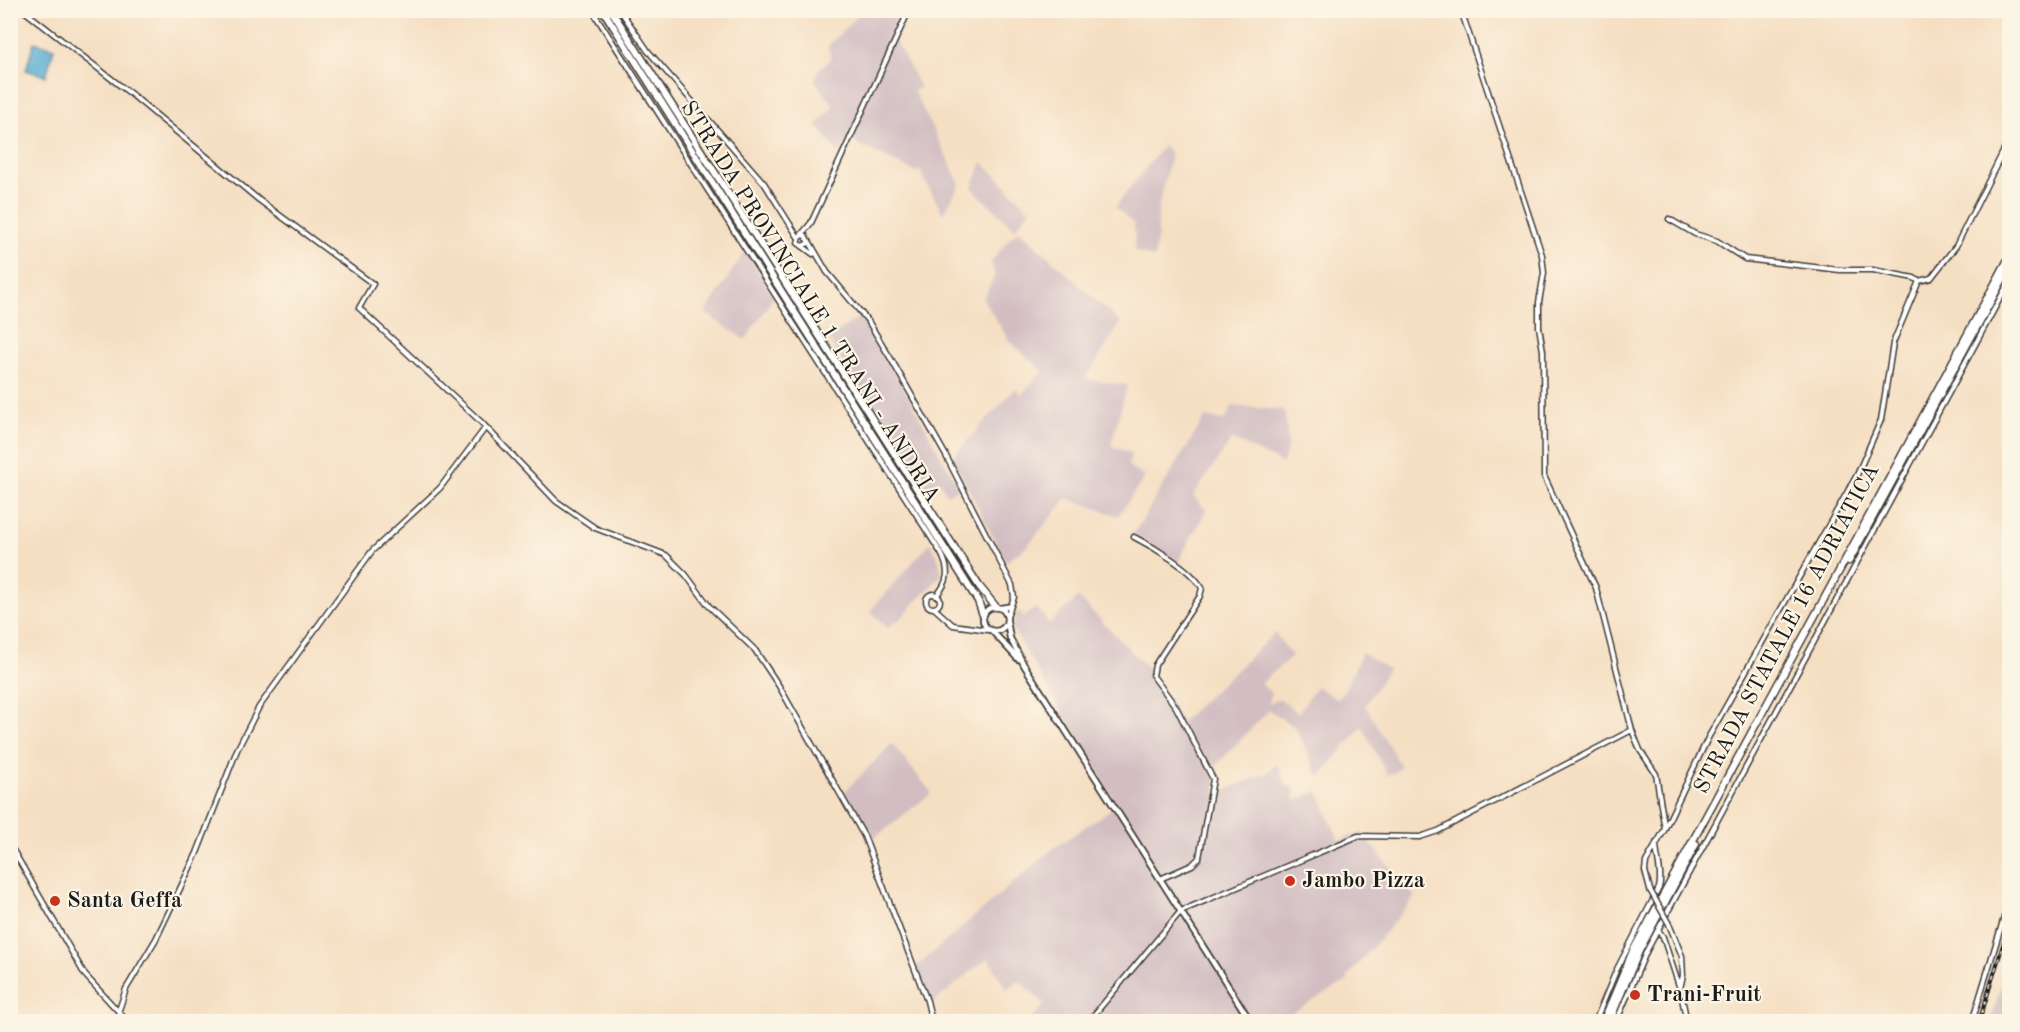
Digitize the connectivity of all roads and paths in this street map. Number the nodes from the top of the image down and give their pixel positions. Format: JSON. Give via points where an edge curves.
{"nodes":[{"id":1,"x":23,"y":10,"type":"edge"},
{"id":2,"x":592,"y":10,"type":"edge"},
{"id":3,"x":603,"y":10,"type":"edge"},
{"id":4,"x":611,"y":10,"type":"edge"},
{"id":5,"x":620,"y":10,"type":"edge"},
{"id":6,"x":904,"y":10,"type":"edge"},
{"id":7,"x":913,"y":10,"type":"edge"},
{"id":8,"x":1461,"y":10,"type":"edge"},
{"id":9,"x":905,"y":18,"type":"junction"},
{"id":10,"x":2010,"y":138,"type":"edge"},
{"id":11,"x":1669,"y":219,"type":"dead end"},
{"id":12,"x":811,"y":223,"type":"junction"},
{"id":13,"x":800,"y":236,"type":"junction"},
{"id":14,"x":808,"y":239,"type":"junction"},
{"id":15,"x":802,"y":246,"type":"junction"},
{"id":16,"x":814,"y":254,"type":"junction"},
{"id":17,"x":2010,"y":256,"type":"edge"},
{"id":18,"x":2010,"y":267,"type":"edge"},
{"id":19,"x":2010,"y":280,"type":"edge"},
{"id":20,"x":1919,"y":281,"type":"junction"},
{"id":21,"x":486,"y":427,"type":"junction"},
{"id":22,"x":1134,"y":537,"type":"dead end"},
{"id":23,"x":936,"y":596,"type":"junction"},
{"id":24,"x":1012,"y":606,"type":"junction"},
{"id":25,"x":998,"y":607,"type":"junction"},
{"id":26,"x":934,"y":608,"type":"junction"},
{"id":27,"x":983,"y":615,"type":"junction"},
{"id":28,"x":1007,"y":619,"type":"junction"},
{"id":29,"x":990,"y":631,"type":"junction"},
{"id":30,"x":1024,"y":665,"type":"junction"},
{"id":31,"x":1632,"y":730,"type":"junction"},
{"id":32,"x":1665,"y":829,"type":"junction"},
{"id":33,"x":1656,"y":842,"type":"junction"},
{"id":34,"x":12,"y":849,"type":"edge"},
{"id":35,"x":1160,"y":879,"type":"junction"},
{"id":36,"x":2010,"y":898,"type":"edge"},
{"id":37,"x":1181,"y":911,"type":"junction"},
{"id":38,"x":1658,"y":930,"type":"junction"},
{"id":39,"x":1680,"y":989,"type":"junction"},
{"id":40,"x":118,"y":1010,"type":"junction"},
{"id":41,"x":128,"y":1022,"type":"edge"},
{"id":42,"x":932,"y":1022,"type":"edge"},
{"id":43,"x":1088,"y":1022,"type":"edge"},
{"id":44,"x":1251,"y":1022,"type":"edge"},
{"id":45,"x":1595,"y":1022,"type":"edge"},
{"id":46,"x":1603,"y":1022,"type":"edge"},
{"id":47,"x":1609,"y":1022,"type":"edge"},
{"id":48,"x":1616,"y":1022,"type":"edge"},
{"id":49,"x":1687,"y":1022,"type":"edge"},
{"id":50,"x":1972,"y":1022,"type":"edge"}],
"edges":[{"from":1,"to":21,"type":"street","via":[[259,200],[373,284],[359,308]]},
{"from":2,"to":23,"type":"street","via":[[941,553],[948,577]]},
{"from":3,"to":27,"type":"highway","name":"STRADA PROVINCIALE 1 TRANI - ANDRIA"},
{"from":4,"to":25,"type":"highway","name":"STRADA PROVINCIALE 1 TRANI - ANDRIA","via":[[973,576]]},
{"from":5,"to":13,"type":"street","via":[[648,51],[764,183]]},
{"from":6,"to":9,"type":"street"},
{"from":7,"to":9,"type":"street"},
{"from":8,"to":31,"type":"street","via":[[1542,255],[1539,327],[1543,351],[1544,476],[1596,588]]},
{"from":9,"to":12,"type":"street"},
{"from":10,"to":20,"type":"street","via":[[1956,246],[1931,278]]},
{"from":11,"to":20,"type":"street","via":[[1695,234],[1718,241],[1745,259],[1873,270]]},
{"from":12,"to":13,"type":"street"},
{"from":12,"to":14,"type":"street"},
{"from":13,"to":14,"type":"street"},
{"from":13,"to":15,"type":"street","via":[[798,243]]},
{"from":14,"to":15,"type":"street"},
{"from":14,"to":16,"type":"street"},
{"from":15,"to":16,"type":"street"},
{"from":16,"to":24,"type":"street","via":[[867,321],[945,454],[1008,575],[1014,591]]},
{"from":17,"to":46,"type":"highway","name":"STRADA STATALE 16 ADRIATICA","via":[[1633,951]]},
{"from":18,"to":47,"type":"highway","name":"STRADA STATALE 16 ADRIATICA","via":[[1665,901]]},
{"from":19,"to":38,"type":"street"},
{"from":20,"to":32,"type":"street","via":[[1893,343],[1881,420],[1857,474],[1708,738]]},
{"from":21,"to":40,"type":"street","via":[[440,488],[372,551],[259,707],[237,750],[197,853]]},
{"from":21,"to":42,"type":"street","via":[[535,482],[579,519],[666,555],[709,606],[755,650],[864,836]]},
{"from":22,"to":35,"type":"street","via":[[1155,548],[1202,588],[1155,665],[1153,676],[1176,707],[1214,786],[1199,858]]},
{"from":23,"to":26,"type":"street","via":[[939,601]]},
{"from":23,"to":26,"type":"street","via":[[930,595],[926,600]]},
{"from":24,"to":25,"type":"street"},
{"from":24,"to":28,"type":"street"},
{"from":25,"to":27,"type":"main road"},
{"from":25,"to":28,"type":"main road","name":"STRADA PROVINCIALE 1 TRANI - ANDRIA"},
{"from":26,"to":29,"type":"street","via":[[953,624]]},
{"from":27,"to":29,"type":"main road","name":"STRADA PROVINCIALE 1 TRANI - ANDRIA","via":[[983,624]]},
{"from":28,"to":29,"type":"main road","via":[[1000,630]]},
{"from":28,"to":30,"type":"main road","name":"STRADA PROVINCIALE 1 TRANI - ANDRIA"},
{"from":29,"to":30,"type":"main road","name":"STRADA PROVINCIALE 1 TRANI - ANDRIA"},
{"from":30,"to":35,"type":"main road","name":"STRADA PROVINCIALE 1 TRANI - ANDRIA"},
{"from":31,"to":32,"type":"street","via":[[1656,774]]},
{"from":31,"to":37,"type":"street","via":[[1438,831],[1420,837],[1358,836]]},
{"from":32,"to":33,"type":"street"},
{"from":33,"to":39,"type":"street","bridge":true,"via":[[1645,871],[1650,890],[1676,938],[1684,967]]},
{"from":33,"to":45,"type":"street","via":[[1659,888],[1616,971]]},
{"from":34,"to":40,"type":"street","via":[[85,975]]},
{"from":35,"to":37,"type":"main road","name":"STRADA PROVINCIALE 1 TRANI - ANDRIA"},
{"from":36,"to":50,"type":"street"},
{"from":37,"to":43,"type":"street"},
{"from":37,"to":44,"type":"main road","name":"STRADA PROVINCIALE 1 TRANI - ANDRIA"},
{"from":38,"to":39,"type":"street"},
{"from":38,"to":48,"type":"street"},
{"from":39,"to":49,"type":"street"},
{"from":40,"to":41,"type":"street"}]}
